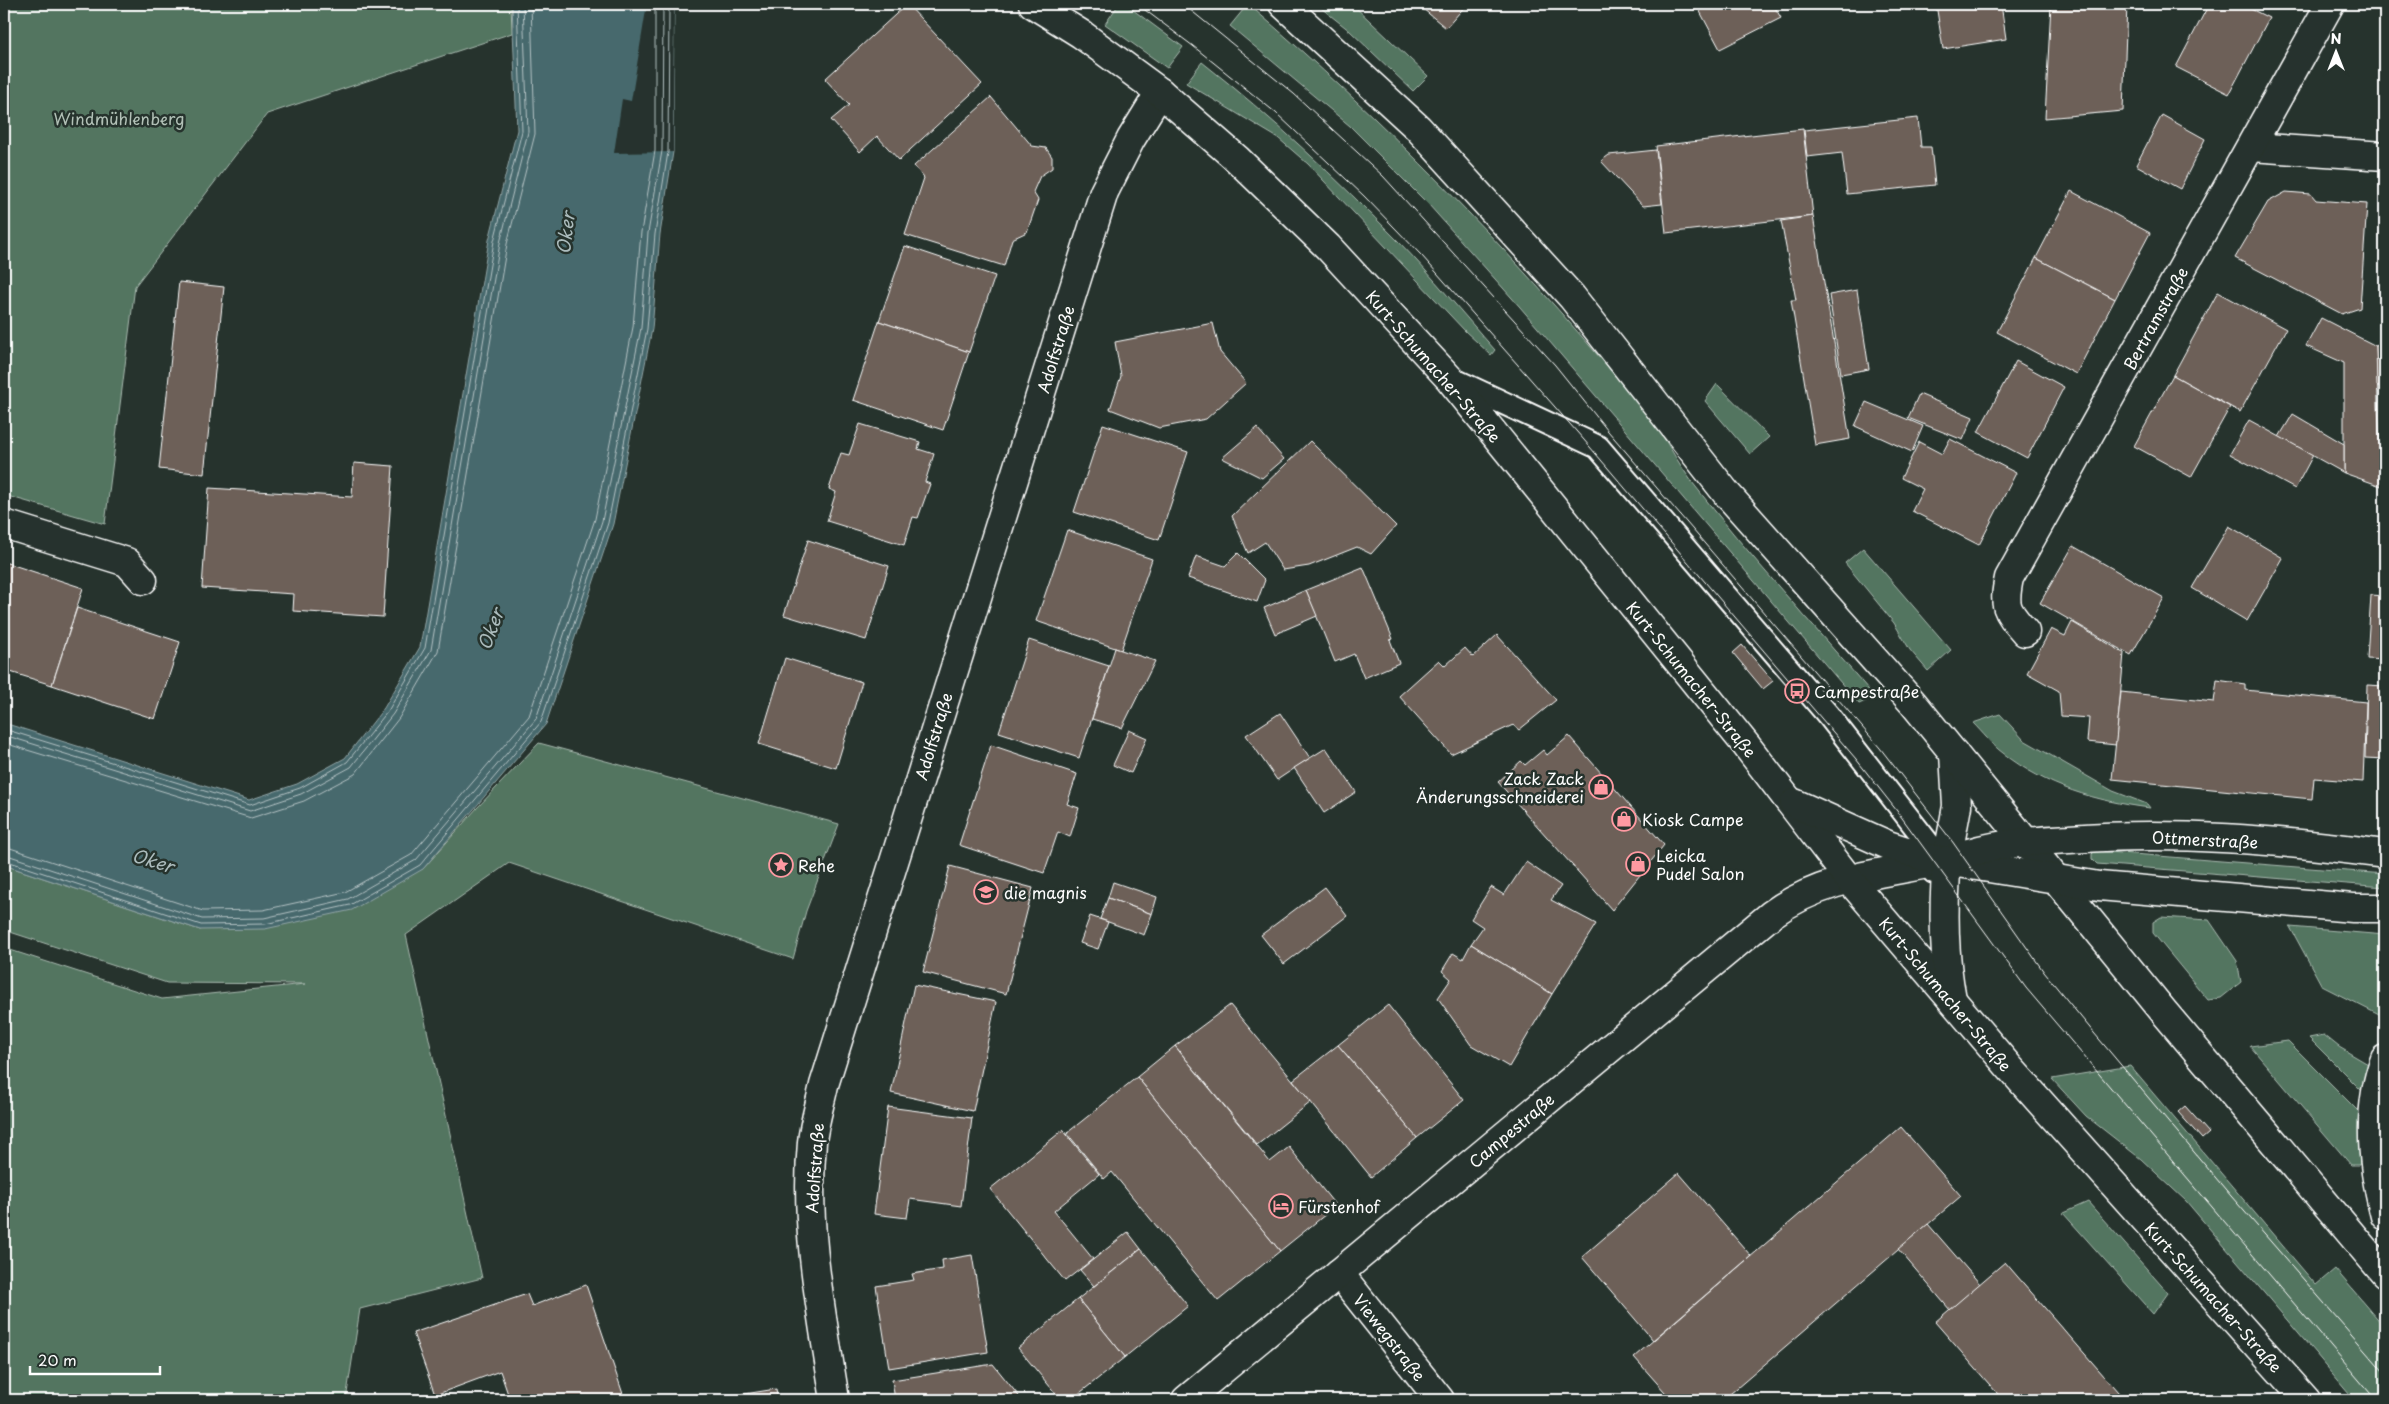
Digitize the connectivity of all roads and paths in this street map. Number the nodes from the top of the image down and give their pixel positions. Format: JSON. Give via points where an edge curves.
{"nodes":[{"id":1,"x":1033,"y":4,"type":"edge"},
{"id":2,"x":1283,"y":4,"type":"edge"},
{"id":3,"x":2330,"y":4,"type":"edge"},
{"id":4,"x":1160,"y":92,"type":"junction"},
{"id":5,"x":2251,"y":147,"type":"junction"},
{"id":6,"x":2385,"y":156,"type":"edge"},
{"id":7,"x":1449,"y":378,"type":"junction"},
{"id":8,"x":4,"y":524,"type":"edge"},
{"id":9,"x":144,"y":580,"type":"dead end"},
{"id":10,"x":2025,"y":632,"type":"dead end"},
{"id":11,"x":1954,"y":753,"type":"junction"},
{"id":12,"x":1791,"y":801,"type":"junction"},
{"id":13,"x":2025,"y":842,"type":"junction"},
{"id":14,"x":2385,"y":854,"type":"edge"},
{"id":15,"x":1939,"y":860,"type":"junction"},
{"id":16,"x":1848,"y":878,"type":"junction"},
{"id":17,"x":2056,"y":880,"type":"junction"},
{"id":18,"x":2385,"y":908,"type":"edge"},
{"id":19,"x":1932,"y":977,"type":"junction"},
{"id":20,"x":1952,"y":999,"type":"junction"},
{"id":21,"x":2385,"y":1059,"type":"edge"},
{"id":22,"x":2385,"y":1216,"type":"edge"},
{"id":23,"x":1339,"y":1273,"type":"junction"},
{"id":24,"x":2385,"y":1274,"type":"edge"},
{"id":25,"x":835,"y":1400,"type":"edge"},
{"id":26,"x":1186,"y":1400,"type":"edge"},
{"id":27,"x":1440,"y":1400,"type":"edge"},
{"id":28,"x":2306,"y":1400,"type":"edge"}],
"edges":[{"from":1,"to":4,"type":"street","name":"Kurt-Schumacher-Straße","via":[[1081,34]]},
{"from":2,"to":11,"type":"street","via":[[1418,128],[1572,297],[1727,494]]},
{"from":3,"to":5,"type":"street","name":"Bertramstraße"},
{"from":4,"to":7,"type":"street","name":"Kurt-Schumacher-Straße","via":[[1237,159],[1321,240]]},
{"from":4,"to":25,"type":"street","name":"Adolfstraße","via":[[1104,192],[824,1085],[812,1139],[811,1240]]},
{"from":5,"to":6,"type":"street"},
{"from":5,"to":10,"type":"street","name":"Bertramstraße","via":[[2009,578],[2005,596],[2008,613]]},
{"from":7,"to":12,"type":"street","name":"Kurt-Schumacher-Straße"},
{"from":7,"to":15,"type":"lane","via":[[1598,448],[1829,716]]},
{"from":8,"to":9,"type":"street","via":[[127,562]]},
{"from":11,"to":13,"type":"street"},
{"from":11,"to":15,"type":"street","via":[[1957,806]]},
{"from":12,"to":15,"type":"street","via":[[1888,845]]},
{"from":12,"to":16,"type":"street","name":"Kurt-Schumacher-Straße"},
{"from":13,"to":14,"type":"street","name":"Ottmerstraße","via":[[2109,836],[2186,836]]},
{"from":13,"to":15,"type":"street","name":"Ottmerstraße"},
{"from":13,"to":17,"type":"street"},
{"from":15,"to":16,"type":"street","name":"Campestraße"},
{"from":15,"to":17,"type":"street"},
{"from":15,"to":19,"type":"lane"},
{"from":15,"to":20,"type":"street","via":[[1946,967]]},
{"from":16,"to":19,"type":"street","name":"Kurt-Schumacher-Straße"},
{"from":16,"to":23,"type":"street","name":"Campestraße","via":[[1788,902],[1761,922]]},
{"from":17,"to":18,"type":"street","via":[[2211,896]]},
{"from":17,"to":24,"type":"street"},
{"from":19,"to":20,"type":"street","name":"Kurt-Schumacher-Straße"},
{"from":20,"to":28,"type":"street","name":"Kurt-Schumacher-Straße"},
{"from":21,"to":22,"type":"street","via":[[2377,1089],[2373,1127],[2376,1182]]},
{"from":23,"to":26,"type":"street","name":"Campestraße"},
{"from":23,"to":27,"type":"street","name":"Viewegstraße"}]}
